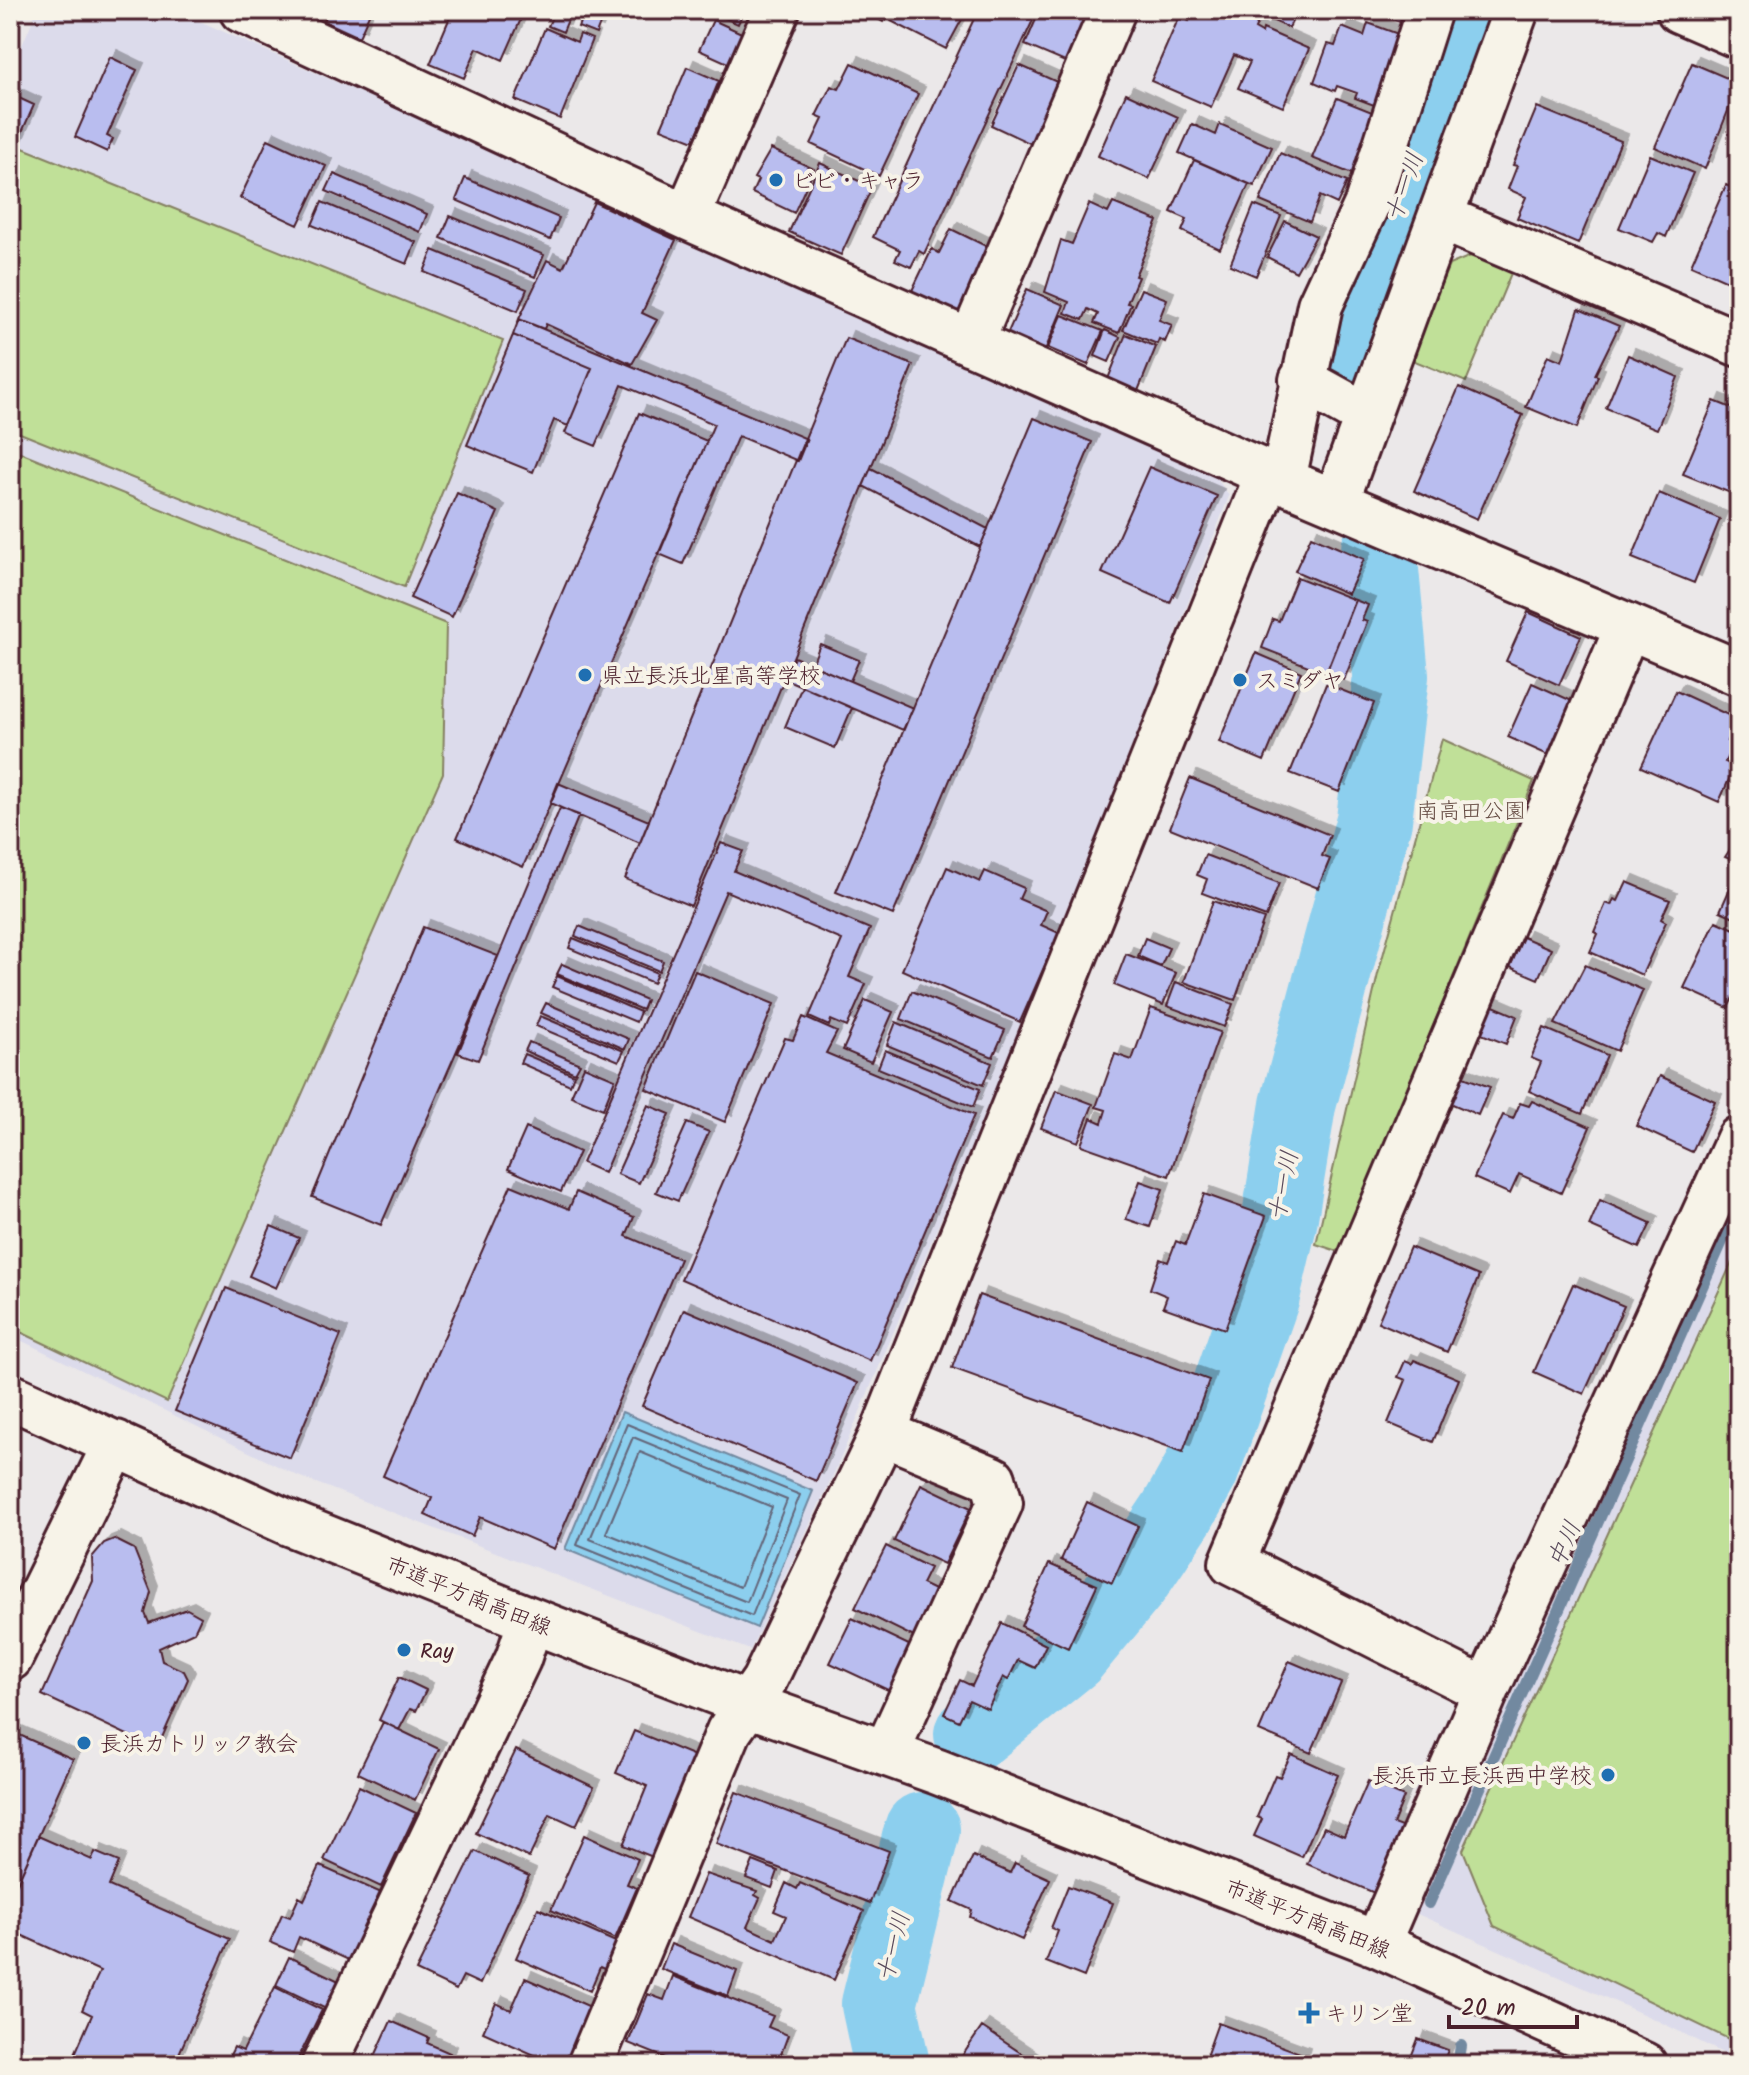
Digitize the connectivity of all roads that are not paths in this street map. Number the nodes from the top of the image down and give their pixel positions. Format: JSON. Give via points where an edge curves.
{"nodes":[{"id":1,"x":242,"y":10,"type":"edge"},
{"id":2,"x":777,"y":10,"type":"edge"},
{"id":3,"x":1113,"y":10,"type":"edge"},
{"id":4,"x":1429,"y":10,"type":"edge"},
{"id":5,"x":1516,"y":10,"type":"edge"},
{"id":6,"x":1679,"y":10,"type":"edge"},
{"id":7,"x":1739,"y":36,"type":"edge"},
{"id":8,"x":687,"y":217,"type":"junction"},
{"id":9,"x":1442,"y":218,"type":"junction"},
{"id":10,"x":971,"y":343,"type":"junction"},
{"id":11,"x":1739,"y":344,"type":"edge"},
{"id":12,"x":1309,"y":383,"type":"junction"},
{"id":13,"x":1367,"y":416,"type":"junction"},
{"id":14,"x":1297,"y":486,"type":"junction"},
{"id":15,"x":1628,"y":626,"type":"junction"},
{"id":16,"x":1739,"y":673,"type":"edge"},
{"id":17,"x":1739,"y":1139,"type":"edge"},
{"id":18,"x":10,"y":1396,"type":"edge"},
{"id":19,"x":883,"y":1433,"type":"junction"},
{"id":20,"x":116,"y":1443,"type":"junction"},
{"id":21,"x":531,"y":1620,"type":"junction"},
{"id":22,"x":10,"y":1658,"type":"edge"},
{"id":23,"x":1486,"y":1691,"type":"junction"},
{"id":24,"x":750,"y":1705,"type":"junction"},
{"id":25,"x":886,"y":1753,"type":"junction"},
{"id":26,"x":1377,"y":1944,"type":"junction"},
{"id":27,"x":1631,"y":2062,"type":"edge"},
{"id":28,"x":324,"y":2065,"type":"edge"},
{"id":29,"x":590,"y":2065,"type":"edge"}],
"edges":[{"from":1,"to":8,"type":"street"},
{"from":2,"to":8,"type":"street"},
{"from":3,"to":10,"type":"street"},
{"from":4,"to":12,"type":"street","via":[[1367,204],[1320,305]]},
{"from":5,"to":9,"type":"street"},
{"from":6,"to":7,"type":"street"},
{"from":8,"to":10,"type":"street"},
{"from":9,"to":11,"type":"street"},
{"from":9,"to":13,"type":"street"},
{"from":10,"to":14,"type":"street"},
{"from":12,"to":13,"type":"street"},
{"from":12,"to":14,"type":"street"},
{"from":13,"to":14,"type":"street"},
{"from":14,"to":15,"type":"street"},
{"from":14,"to":19,"type":"street"},
{"from":15,"to":16,"type":"street"},
{"from":15,"to":23,"type":"street","via":[[1232,1563]]},
{"from":17,"to":23,"type":"street"},
{"from":18,"to":20,"type":"street","name":"市道平方南高田線"},
{"from":19,"to":24,"type":"street"},
{"from":19,"to":25,"type":"street","via":[[993,1479],[1000,1503]]},
{"from":20,"to":21,"type":"street","name":"市道平方南高田線","via":[[289,1523]]},
{"from":20,"to":22,"type":"street"},
{"from":21,"to":24,"type":"street","name":"市道平方南高田線"},
{"from":21,"to":28,"type":"street","via":[[518,1659]]},
{"from":23,"to":26,"type":"street"},
{"from":24,"to":25,"type":"street","name":"市道平方南高田線"},
{"from":24,"to":29,"type":"street","via":[[729,1731]]},
{"from":25,"to":26,"type":"street","name":"市道平方南高田線"},
{"from":26,"to":27,"type":"street","name":"市道平方南高田線"}]}
